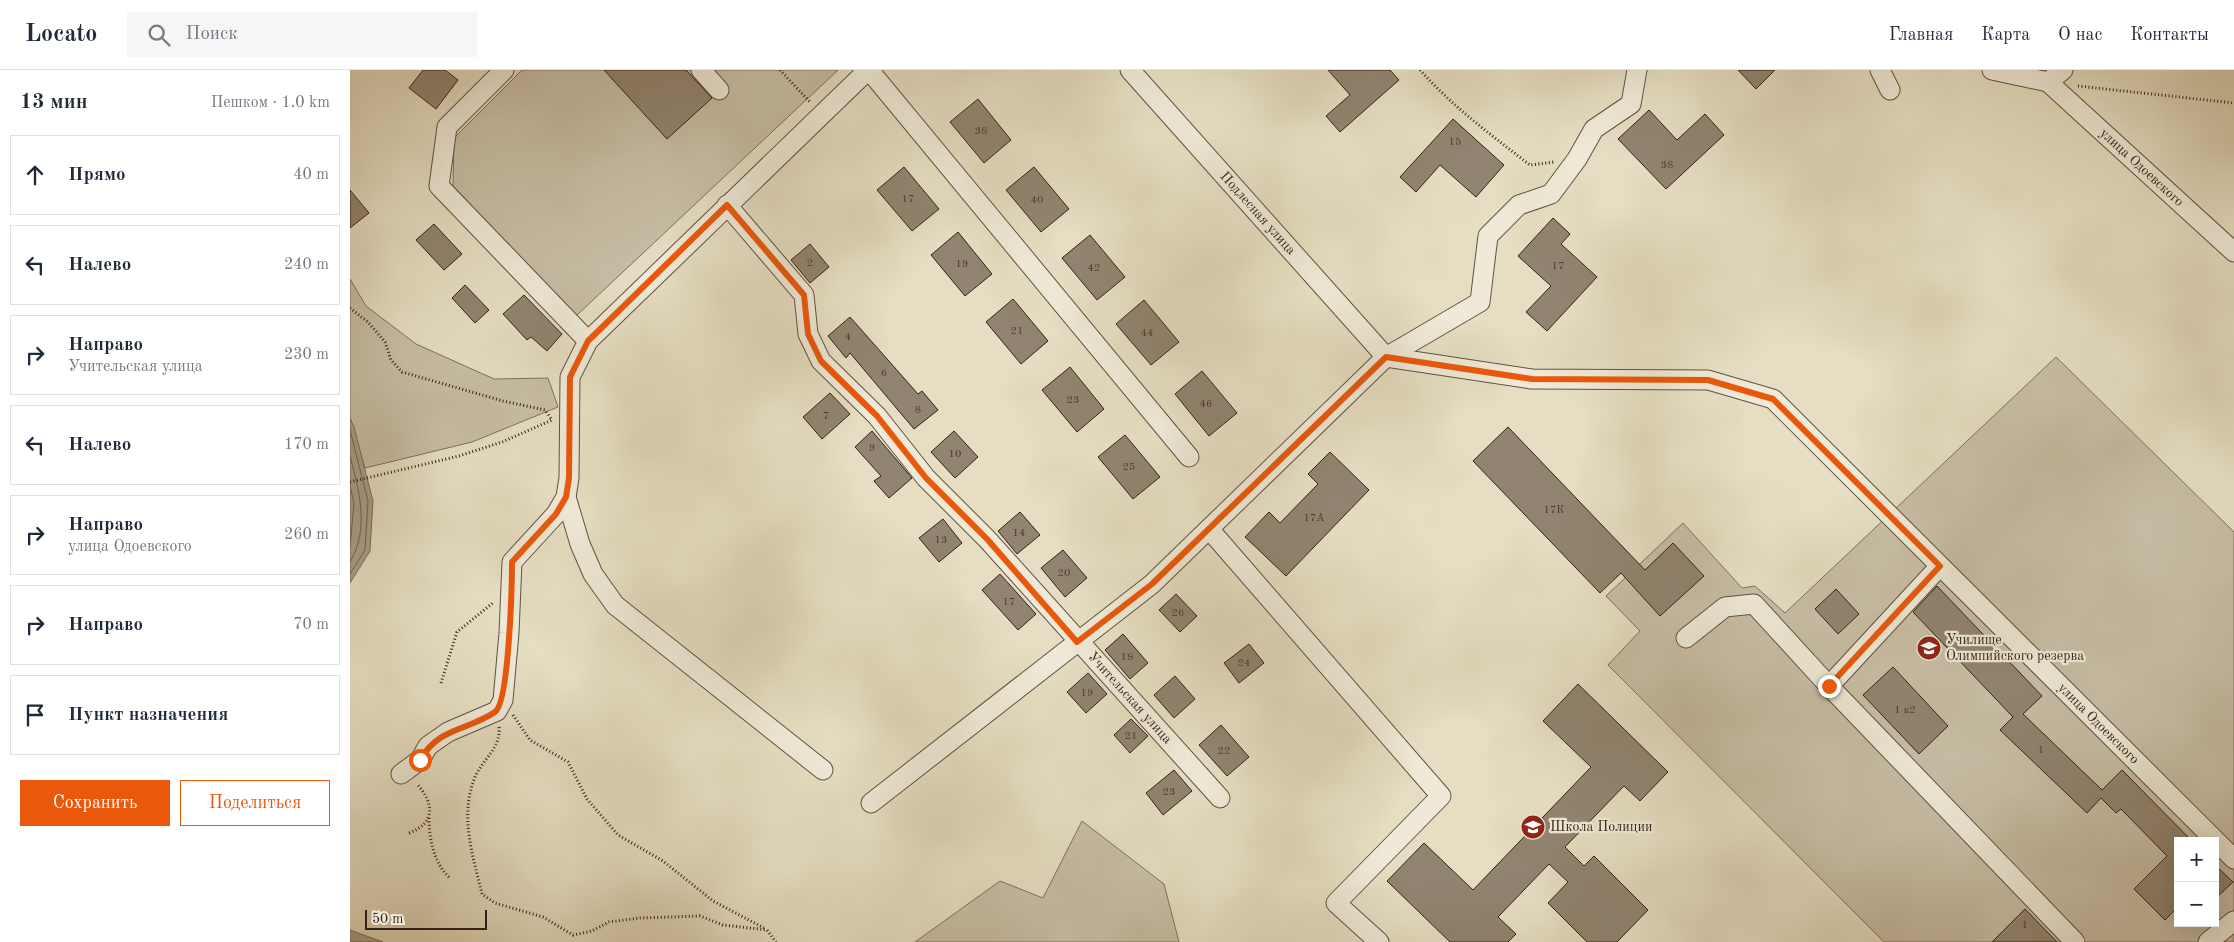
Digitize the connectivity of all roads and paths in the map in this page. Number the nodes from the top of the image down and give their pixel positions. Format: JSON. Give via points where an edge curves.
{"nodes":[{"id":1,"x":504,"y":70,"type":"edge"},
{"id":2,"x":701,"y":70,"type":"edge"},
{"id":3,"x":780,"y":70,"type":"edge"},
{"id":4,"x":869,"y":70,"type":"edge"},
{"id":5,"x":1130,"y":70,"type":"edge"},
{"id":6,"x":1420,"y":70,"type":"edge"},
{"id":7,"x":1638,"y":70,"type":"edge"},
{"id":8,"x":1880,"y":70,"type":"edge"},
{"id":9,"x":1992,"y":70,"type":"edge"},
{"id":10,"x":2063,"y":70,"type":"edge"},
{"id":11,"x":2048,"y":82,"type":"junction"},
{"id":12,"x":2077,"y":85,"type":"dead end"},
{"id":13,"x":719,"y":90,"type":"dead end"},
{"id":14,"x":1890,"y":90,"type":"dead end"},
{"id":15,"x":2234,"y":103,"type":"edge"},
{"id":16,"x":821,"y":114,"type":"junction"},
{"id":17,"x":1577,"y":159,"type":"junction"},
{"id":18,"x":727,"y":205,"type":"junction"},
{"id":19,"x":2234,"y":252,"type":"edge"},
{"id":20,"x":350,"y":308,"type":"edge"},
{"id":21,"x":588,"y":341,"type":"junction"},
{"id":22,"x":1386,"y":357,"type":"junction"},
{"id":23,"x":561,"y":416,"type":"junction"},
{"id":24,"x":1190,"y":458,"type":"dead end"},
{"id":25,"x":350,"y":482,"type":"edge"},
{"id":26,"x":566,"y":497,"type":"junction"},
{"id":27,"x":1209,"y":529,"type":"junction"},
{"id":28,"x":1940,"y":566,"type":"junction"},
{"id":29,"x":512,"y":583,"type":"junction"},
{"id":30,"x":1686,"y":638,"type":"dead end"},
{"id":31,"x":1077,"y":642,"type":"junction"},
{"id":32,"x":441,"y":683,"type":"dead end"},
{"id":33,"x":1829,"y":686,"type":"junction"},
{"id":34,"x":500,"y":706,"type":"junction"},
{"id":35,"x":420,"y":760,"type":"junction"},
{"id":36,"x":823,"y":770,"type":"dead end"},
{"id":37,"x":401,"y":774,"type":"dead end"},
{"id":38,"x":1220,"y":798,"type":"dead end"},
{"id":39,"x":871,"y":803,"type":"dead end"},
{"id":40,"x":428,"y":817,"type":"junction"},
{"id":41,"x":409,"y":834,"type":"dead end"},
{"id":42,"x":2234,"y":858,"type":"edge"},
{"id":43,"x":450,"y":878,"type":"dead end"},
{"id":44,"x":2234,"y":921,"type":"edge"},
{"id":45,"x":767,"y":930,"type":"junction"},
{"id":46,"x":776,"y":942,"type":"edge"},
{"id":47,"x":1379,"y":942,"type":"edge"},
{"id":48,"x":2075,"y":942,"type":"edge"},
{"id":49,"x":2208,"y":942,"type":"edge"}],
"edges":[{"from":1,"to":21,"type":"street","via":[[447,127],[439,186]]},
{"from":2,"to":13,"type":"street"},
{"from":3,"to":16,"type":"path"},
{"from":4,"to":16,"type":"street"},
{"from":4,"to":24,"type":"street"},
{"from":5,"to":22,"type":"street","name":"Подлесная улица"},
{"from":6,"to":17,"type":"path","via":[[1475,124],[1530,165]]},
{"from":7,"to":17,"type":"street","via":[[1631,104],[1594,129]]},
{"from":8,"to":14,"type":"street"},
{"from":9,"to":11,"type":"street"},
{"from":10,"to":11,"type":"street"},
{"from":11,"to":19,"type":"street","name":"улица Одоевского"},
{"from":12,"to":15,"type":"path"},
{"from":16,"to":18,"type":"street"},
{"from":17,"to":22,"type":"street","via":[[1551,194],[1519,205],[1488,236],[1480,302]]},
{"from":18,"to":21,"type":"street"},
{"from":18,"to":31,"type":"street","name":"Учительская улица","via":[[804,295],[808,334],[821,361],[877,416],[926,478],[987,539]]},
{"from":20,"to":23,"type":"path","via":[[368,322],[385,342],[391,360],[402,372]]},
{"from":21,"to":23,"type":"street","via":[[570,377]]},
{"from":22,"to":27,"type":"street"},
{"from":22,"to":28,"type":"street","name":"улица Одоевского","via":[[1532,379],[1708,380],[1773,399]]},
{"from":23,"to":25,"type":"path","via":[[502,442],[459,456]]},
{"from":23,"to":26,"type":"street","via":[[569,478]]},
{"from":26,"to":29,"type":"street","via":[[556,514],[512,562]]},
{"from":26,"to":36,"type":"street","via":[[593,574],[615,604]]},
{"from":27,"to":31,"type":"street","via":[[1152,584]]},
{"from":27,"to":47,"type":"street","via":[[1441,796],[1336,903]]},
{"from":28,"to":33,"type":"street"},
{"from":28,"to":42,"type":"street","name":"улица Одоевского"},
{"from":29,"to":32,"type":"path","via":[[501,597],[457,632]]},
{"from":29,"to":34,"type":"street"},
{"from":30,"to":33,"type":"street","via":[[1725,607],[1754,604]]},
{"from":31,"to":38,"type":"street","name":"Учительская улица"},
{"from":31,"to":39,"type":"street"},
{"from":33,"to":48,"type":"street"},
{"from":34,"to":35,"type":"street","via":[[448,732],[428,746]]},
{"from":34,"to":45,"type":"path","via":[[530,740],[568,762],[588,799],[618,835],[662,861],[713,901]]},
{"from":34,"to":45,"type":"path","via":[[500,736],[476,777],[467,826],[482,894],[495,903],[544,917],[573,935],[592,931],[609,922],[700,916],[723,925]]},
{"from":35,"to":37,"type":"street"},
{"from":35,"to":40,"type":"path","via":[[414,781],[426,794],[430,807]]},
{"from":40,"to":41,"type":"path","via":[[421,828]]},
{"from":40,"to":43,"type":"path","via":[[438,864]]},
{"from":44,"to":49,"type":"street"},
{"from":45,"to":46,"type":"path"}]}
